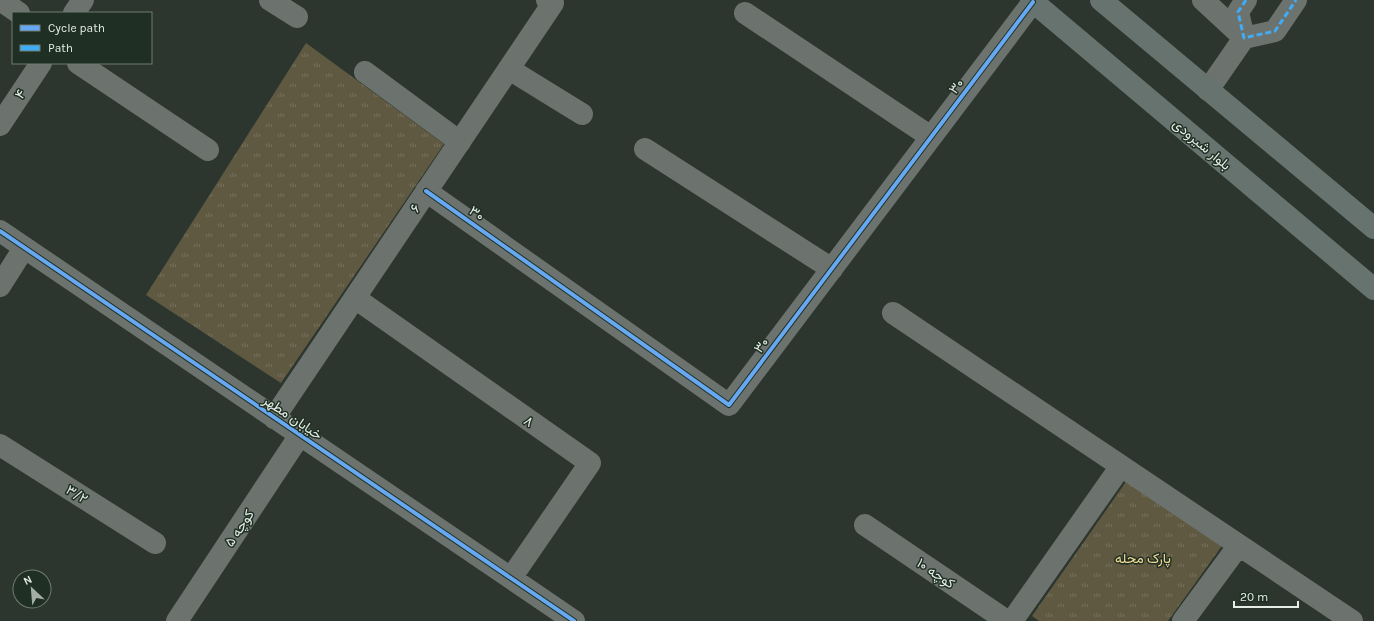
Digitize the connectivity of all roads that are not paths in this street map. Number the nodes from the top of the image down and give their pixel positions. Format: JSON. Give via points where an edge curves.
{"nodes":[{"id":1,"x":0,"y":0,"type":"edge"},
{"id":2,"x":83,"y":0,"type":"edge"},
{"id":3,"x":270,"y":0,"type":"edge"},
{"id":4,"x":1101,"y":0,"type":"edge"},
{"id":5,"x":1203,"y":0,"type":"edge"},
{"id":6,"x":1246,"y":0,"type":"edge"},
{"id":7,"x":1296,"y":0,"type":"edge"},
{"id":8,"x":552,"y":1,"type":"edge"},
{"id":9,"x":1032,"y":1,"type":"edge"},
{"id":10,"x":18,"y":12,"type":"edge"},
{"id":11,"x":75,"y":12,"type":"edge"},
{"id":12,"x":745,"y":14,"type":"dead end"},
{"id":13,"x":297,"y":17,"type":"dead end"},
{"id":14,"x":1244,"y":38,"type":"junction"},
{"id":15,"x":40,"y":64,"type":"edge"},
{"id":16,"x":79,"y":64,"type":"edge"},
{"id":17,"x":509,"y":68,"type":"junction"},
{"id":18,"x":364,"y":72,"type":"dead end"},
{"id":19,"x":1208,"y":90,"type":"junction"},
{"id":20,"x":582,"y":114,"type":"dead end"},
{"id":21,"x":0,"y":125,"type":"edge"},
{"id":22,"x":932,"y":137,"type":"junction"},
{"id":23,"x":460,"y":142,"type":"junction"},
{"id":24,"x":645,"y":149,"type":"dead end"},
{"id":25,"x":208,"y":150,"type":"dead end"},
{"id":26,"x":426,"y":191,"type":"junction"},
{"id":27,"x":1374,"y":228,"type":"edge"},
{"id":28,"x":0,"y":231,"type":"edge"},
{"id":29,"x":24,"y":248,"type":"junction"},
{"id":30,"x":832,"y":269,"type":"junction"},
{"id":31,"x":0,"y":286,"type":"edge"},
{"id":32,"x":1374,"y":289,"type":"edge"},
{"id":33,"x":355,"y":298,"type":"junction"},
{"id":34,"x":893,"y":313,"type":"dead end"},
{"id":35,"x":274,"y":418,"type":"junction"},
{"id":36,"x":300,"y":435,"type":"junction"},
{"id":37,"x":0,"y":445,"type":"edge"},
{"id":38,"x":1122,"y":466,"type":"junction"},
{"id":39,"x":865,"y":525,"type":"dead end"},
{"id":40,"x":155,"y":543,"type":"dead end"},
{"id":41,"x":1239,"y":545,"type":"junction"},
{"id":42,"x":511,"y":578,"type":"junction"},
{"id":43,"x":567,"y":619,"type":"edge"},
{"id":44,"x":177,"y":621,"type":"edge"},
{"id":45,"x":1007,"y":621,"type":"edge"},
{"id":46,"x":1012,"y":621,"type":"edge"},
{"id":47,"x":1183,"y":621,"type":"edge"},
{"id":48,"x":1352,"y":621,"type":"edge"}],
"edges":[{"from":1,"to":10,"type":"street"},
{"from":2,"to":11,"type":"street"},
{"from":3,"to":13,"type":"street"},
{"from":4,"to":19,"type":"main road"},
{"from":5,"to":14,"type":"street"},
{"from":6,"to":14,"type":"street","via":[[1238,12]]},
{"from":7,"to":14,"type":"street","via":[[1275,31]]},
{"from":8,"to":17,"type":"street","name":"۶"},
{"from":9,"to":22,"type":"street","name":"۳۰"},
{"from":9,"to":32,"type":"main road","name":"بلوار شیرودی"},
{"from":12,"to":22,"type":"street"},
{"from":14,"to":19,"type":"street"},
{"from":15,"to":21,"type":"street","name":"۴"},
{"from":16,"to":25,"type":"street"},
{"from":17,"to":20,"type":"street"},
{"from":17,"to":23,"type":"street","name":"۶"},
{"from":18,"to":23,"type":"street"},
{"from":19,"to":27,"type":"main road"},
{"from":22,"to":30,"type":"street","name":"۳۰"},
{"from":23,"to":26,"type":"street","name":"۶"},
{"from":24,"to":30,"type":"street"},
{"from":26,"to":30,"type":"street","name":"۳۰","via":[[729,405]]},
{"from":26,"to":33,"type":"street","name":"۶"},
{"from":28,"to":29,"type":"street","name":"خیابان مطهر"},
{"from":29,"to":31,"type":"street"},
{"from":29,"to":35,"type":"street","name":"خیابان مطهر"},
{"from":33,"to":35,"type":"street","name":"۶"},
{"from":33,"to":42,"type":"street","name":"۸","via":[[590,463]]},
{"from":34,"to":38,"type":"street"},
{"from":35,"to":36,"type":"street","name":"خیابان مطهر"},
{"from":36,"to":42,"type":"street","name":"خیابان مطهر"},
{"from":36,"to":44,"type":"street","name":"کوچه ۵"},
{"from":37,"to":40,"type":"street","name":"۳/۲"},
{"from":38,"to":41,"type":"street"},
{"from":38,"to":46,"type":"street"},
{"from":39,"to":45,"type":"street","name":"کوچه ۱۰"},
{"from":41,"to":47,"type":"street"},
{"from":41,"to":48,"type":"street"},
{"from":42,"to":43,"type":"street","name":"خیابان مطهر"}]}
